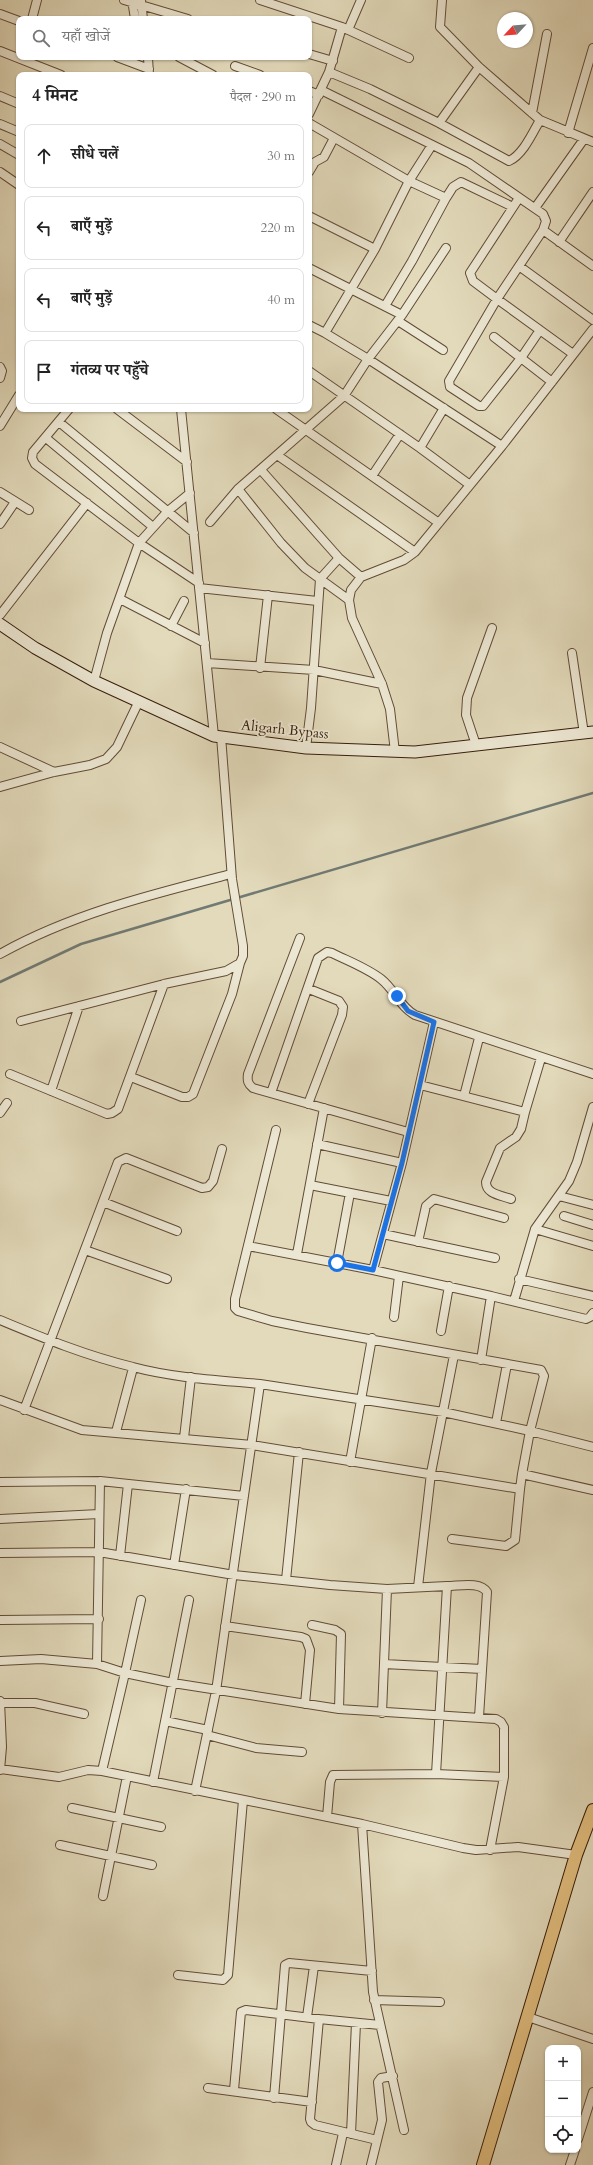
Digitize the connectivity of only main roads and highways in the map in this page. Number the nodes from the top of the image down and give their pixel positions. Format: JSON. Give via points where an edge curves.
{"nodes":[{"id":1,"x":0,"y":624,"type":"edge"},
{"id":2,"x":588,"y":733,"type":"edge"},
{"id":3,"x":593,"y":1810,"type":"edge"},
{"id":4,"x":591,"y":1825,"type":"edge"},
{"id":5,"x":483,"y":2165,"type":"edge"}],
"edges":[{"from":1,"to":2,"type":"main road","name":"Aligarh Bypass","via":[[35,648],[94,681],[217,736],[306,748],[415,752]]},
{"from":3,"to":4,"type":"main road"},
{"from":4,"to":5,"type":"main road","via":[[576,1856]]}]}
